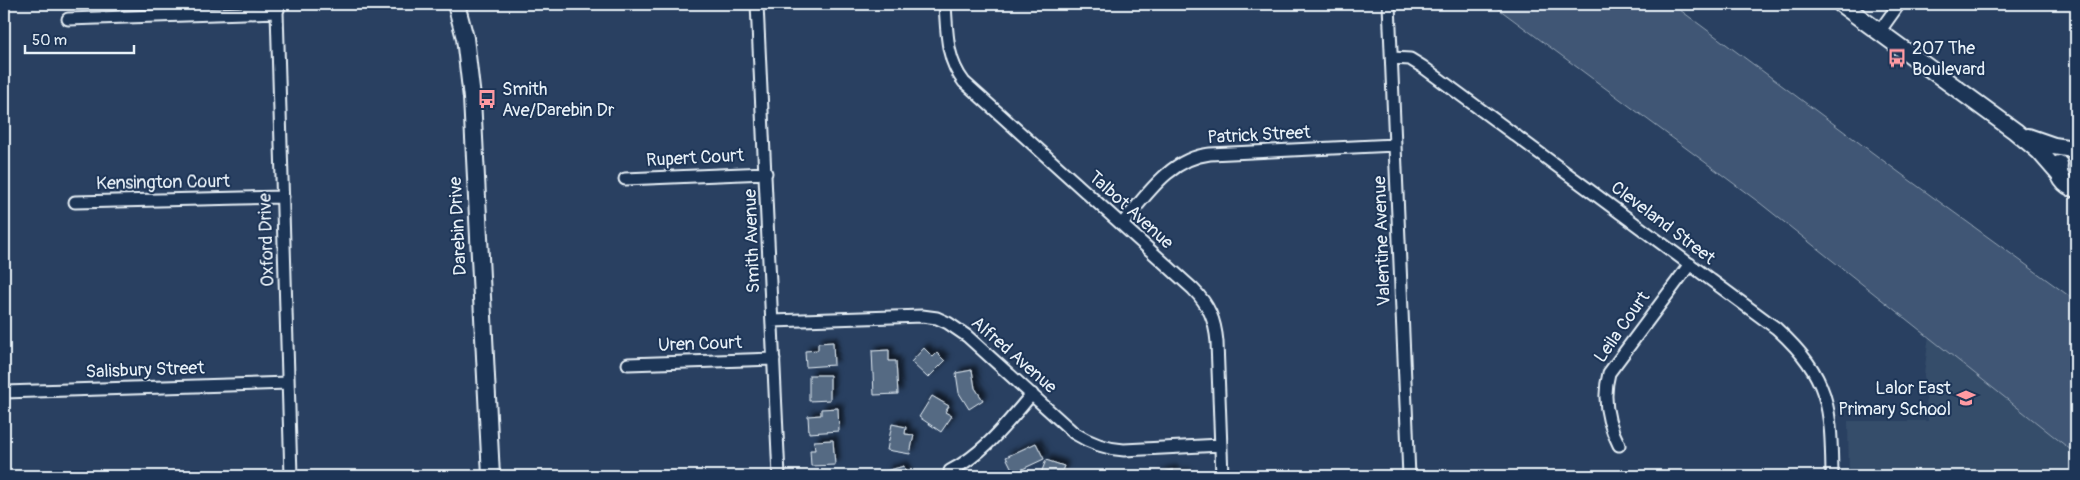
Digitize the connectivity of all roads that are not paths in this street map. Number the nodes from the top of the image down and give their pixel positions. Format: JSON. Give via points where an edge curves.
{"nodes":[{"id":1,"x":458,"y":4,"type":"edge"},
{"id":2,"x":757,"y":4,"type":"edge"},
{"id":3,"x":946,"y":4,"type":"edge"},
{"id":4,"x":1389,"y":4,"type":"edge"},
{"id":5,"x":1841,"y":4,"type":"edge"},
{"id":6,"x":1899,"y":4,"type":"edge"},
{"id":7,"x":279,"y":8,"type":"edge"},
{"id":8,"x":68,"y":19,"type":"dead end"},
{"id":9,"x":1879,"y":32,"type":"junction"},
{"id":10,"x":1392,"y":58,"type":"junction"},
{"id":11,"x":2015,"y":131,"type":"junction"},
{"id":12,"x":1395,"y":145,"type":"junction"},
{"id":13,"x":2075,"y":149,"type":"edge"},
{"id":14,"x":766,"y":173,"type":"junction"},
{"id":15,"x":2059,"y":174,"type":"junction"},
{"id":16,"x":625,"y":179,"type":"dead end"},
{"id":17,"x":2076,"y":189,"type":"edge"},
{"id":18,"x":283,"y":197,"type":"junction"},
{"id":19,"x":75,"y":202,"type":"dead end"},
{"id":20,"x":1122,"y":224,"type":"junction"},
{"id":21,"x":1690,"y":264,"type":"junction"},
{"id":22,"x":772,"y":321,"type":"junction"},
{"id":23,"x":774,"y":359,"type":"junction"},
{"id":24,"x":628,"y":364,"type":"dead end"},
{"id":25,"x":288,"y":383,"type":"junction"},
{"id":26,"x":4,"y":392,"type":"edge"},
{"id":27,"x":1032,"y":394,"type":"junction"},
{"id":28,"x":1221,"y":445,"type":"junction"},
{"id":29,"x":1619,"y":445,"type":"dead end"},
{"id":30,"x":491,"y":447,"type":"junction"},
{"id":31,"x":950,"y":471,"type":"dead end"},
{"id":32,"x":291,"y":476,"type":"edge"},
{"id":33,"x":491,"y":476,"type":"edge"},
{"id":34,"x":500,"y":476,"type":"edge"},
{"id":35,"x":779,"y":476,"type":"edge"},
{"id":36,"x":1222,"y":476,"type":"edge"},
{"id":37,"x":1409,"y":476,"type":"edge"},
{"id":38,"x":1832,"y":476,"type":"edge"}],
"edges":[{"from":1,"to":30,"type":"street","name":"Darebin Drive","via":[[472,98]]},
{"from":2,"to":14,"type":"street","name":"Smith Avenue"},
{"from":3,"to":20,"type":"street","name":"Talbot Avenue","via":[[948,51],[956,73]]},
{"from":4,"to":10,"type":"street","name":"Valentine Avenue"},
{"from":5,"to":9,"type":"street"},
{"from":6,"to":9,"type":"street"},
{"from":7,"to":8,"type":"street"},
{"from":7,"to":18,"type":"street","name":"Oxford Drive"},
{"from":9,"to":11,"type":"street"},
{"from":10,"to":12,"type":"street","name":"Valentine Avenue"},
{"from":10,"to":21,"type":"street","name":"Cleveland Street","via":[[1410,59],[1423,67]]},
{"from":11,"to":13,"type":"street","via":[[2054,146]]},
{"from":11,"to":15,"type":"street"},
{"from":12,"to":20,"type":"street","name":"Patrick Street","via":[[1193,157],[1173,168]]},
{"from":12,"to":37,"type":"street","name":"Valentine Avenue"},
{"from":13,"to":15,"type":"street","via":[[2063,156]]},
{"from":14,"to":16,"type":"street","name":"Rupert Court"},
{"from":14,"to":22,"type":"street","name":"Smith Avenue"},
{"from":15,"to":17,"type":"street","via":[[2066,184]]},
{"from":18,"to":19,"type":"street","name":"Kensington Court"},
{"from":18,"to":25,"type":"street","name":"Oxford Drive"},
{"from":20,"to":28,"type":"street","name":"Talbot Avenue","via":[[1193,289],[1211,311],[1217,335]]},
{"from":21,"to":29,"type":"street","name":"Leila Court","via":[[1609,373],[1606,390],[1608,420]]},
{"from":21,"to":38,"type":"street","name":"Cleveland Street","via":[[1776,328],[1808,360],[1828,405]]},
{"from":22,"to":23,"type":"street","name":"Smith Avenue"},
{"from":22,"to":27,"type":"street","name":"Alfred Avenue","via":[[902,316],[937,318],[967,336]]},
{"from":23,"to":24,"type":"street","name":"Uren Court"},
{"from":23,"to":35,"type":"street","name":"Smith Avenue"},
{"from":25,"to":26,"type":"street","name":"Salisbury Street"},
{"from":25,"to":32,"type":"street","name":"Oxford Drive"},
{"from":27,"to":28,"type":"street","name":"Alfred Avenue","via":[[1074,432],[1106,448]]},
{"from":27,"to":31,"type":"street","via":[[984,449]]},
{"from":28,"to":36,"type":"street","name":"Talbot Avenue"},
{"from":30,"to":33,"type":"street","name":"Darebin Drive"},
{"from":30,"to":34,"type":"street","name":"Darebin Drive"}]}
